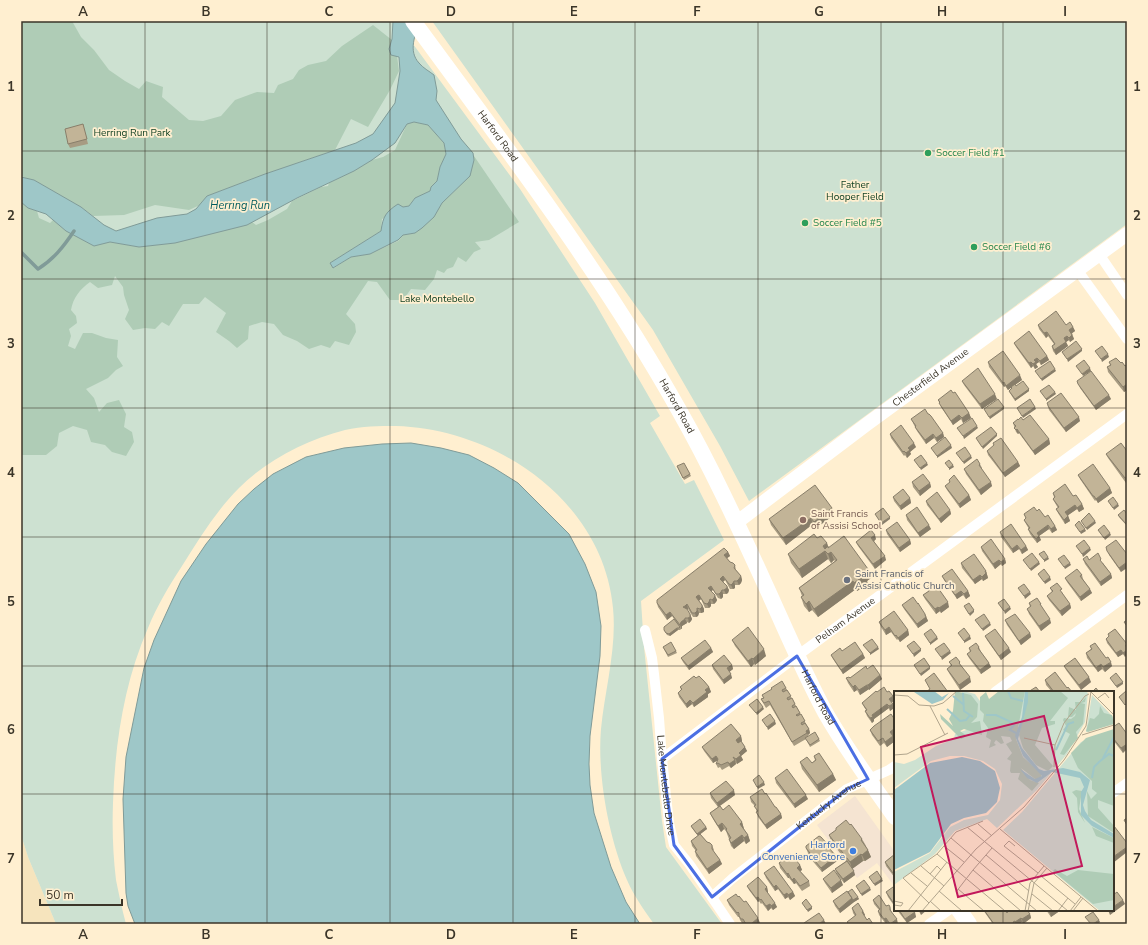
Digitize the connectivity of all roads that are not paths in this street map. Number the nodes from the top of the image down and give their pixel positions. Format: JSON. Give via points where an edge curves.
{"nodes":[{"id":1,"x":413,"y":21,"type":"edge"},
{"id":2,"x":1127,"y":234,"type":"edge"},
{"id":3,"x":1099,"y":254,"type":"junction"},
{"id":4,"x":1078,"y":270,"type":"junction"},
{"id":5,"x":1127,"y":295,"type":"edge"},
{"id":6,"x":1127,"y":339,"type":"edge"},
{"id":7,"x":1127,"y":414,"type":"edge"},
{"id":8,"x":736,"y":523,"type":"junction"},
{"id":9,"x":1127,"y":595,"type":"edge"},
{"id":10,"x":645,"y":630,"type":"dead end"},
{"id":11,"x":798,"y":656,"type":"junction"},
{"id":12,"x":996,"y":691,"type":"edge"},
{"id":13,"x":662,"y":759,"type":"junction"},
{"id":14,"x":894,"y":767,"type":"edge"},
{"id":15,"x":868,"y":779,"type":"junction"},
{"id":16,"x":1127,"y":783,"type":"edge"},
{"id":17,"x":1114,"y":793,"type":"edge"},
{"id":18,"x":894,"y":817,"type":"edge"},
{"id":19,"x":712,"y":897,"type":"junction"},
{"id":20,"x":948,"y":911,"type":"edge"},
{"id":21,"x":960,"y":911,"type":"edge"},
{"id":22,"x":730,"y":924,"type":"edge"},
{"id":23,"x":930,"y":924,"type":"edge"},
{"id":24,"x":969,"y":924,"type":"edge"}],
"edges":[{"from":1,"to":8,"type":"main road","name":"Harford Road","via":[[621,312],[698,444]]},
{"from":2,"to":3,"type":"street","name":"Chesterfield Avenue"},
{"from":3,"to":4,"type":"street","name":"Chesterfield Avenue"},
{"from":3,"to":5,"type":"street"},
{"from":4,"to":6,"type":"street"},
{"from":4,"to":8,"type":"street","name":"Chesterfield Avenue"},
{"from":7,"to":11,"type":"street","name":"Pelham Avenue"},
{"from":8,"to":11,"type":"main road","name":"Harford Road"},
{"from":9,"to":12,"type":"street"},
{"from":10,"to":13,"type":"street","name":"Lake Montebello Drive","via":[[652,658]]},
{"from":11,"to":13,"type":"street","name":"Pelham Avenue"},
{"from":11,"to":15,"type":"main road","name":"Harford Road","via":[[828,717]]},
{"from":13,"to":19,"type":"street","name":"Lake Montebello Drive","via":[[674,845]]},
{"from":14,"to":15,"type":"street","name":"Kentucky Avenue"},
{"from":15,"to":18,"type":"main road","name":"Harford Road"},
{"from":15,"to":19,"type":"street","name":"Kentucky Avenue","via":[[847,789]]},
{"from":16,"to":17,"type":"street"},
{"from":19,"to":22,"type":"street","name":"Lake Montebello Drive"},
{"from":20,"to":23,"type":"street"},
{"from":21,"to":24,"type":"main road"}]}
